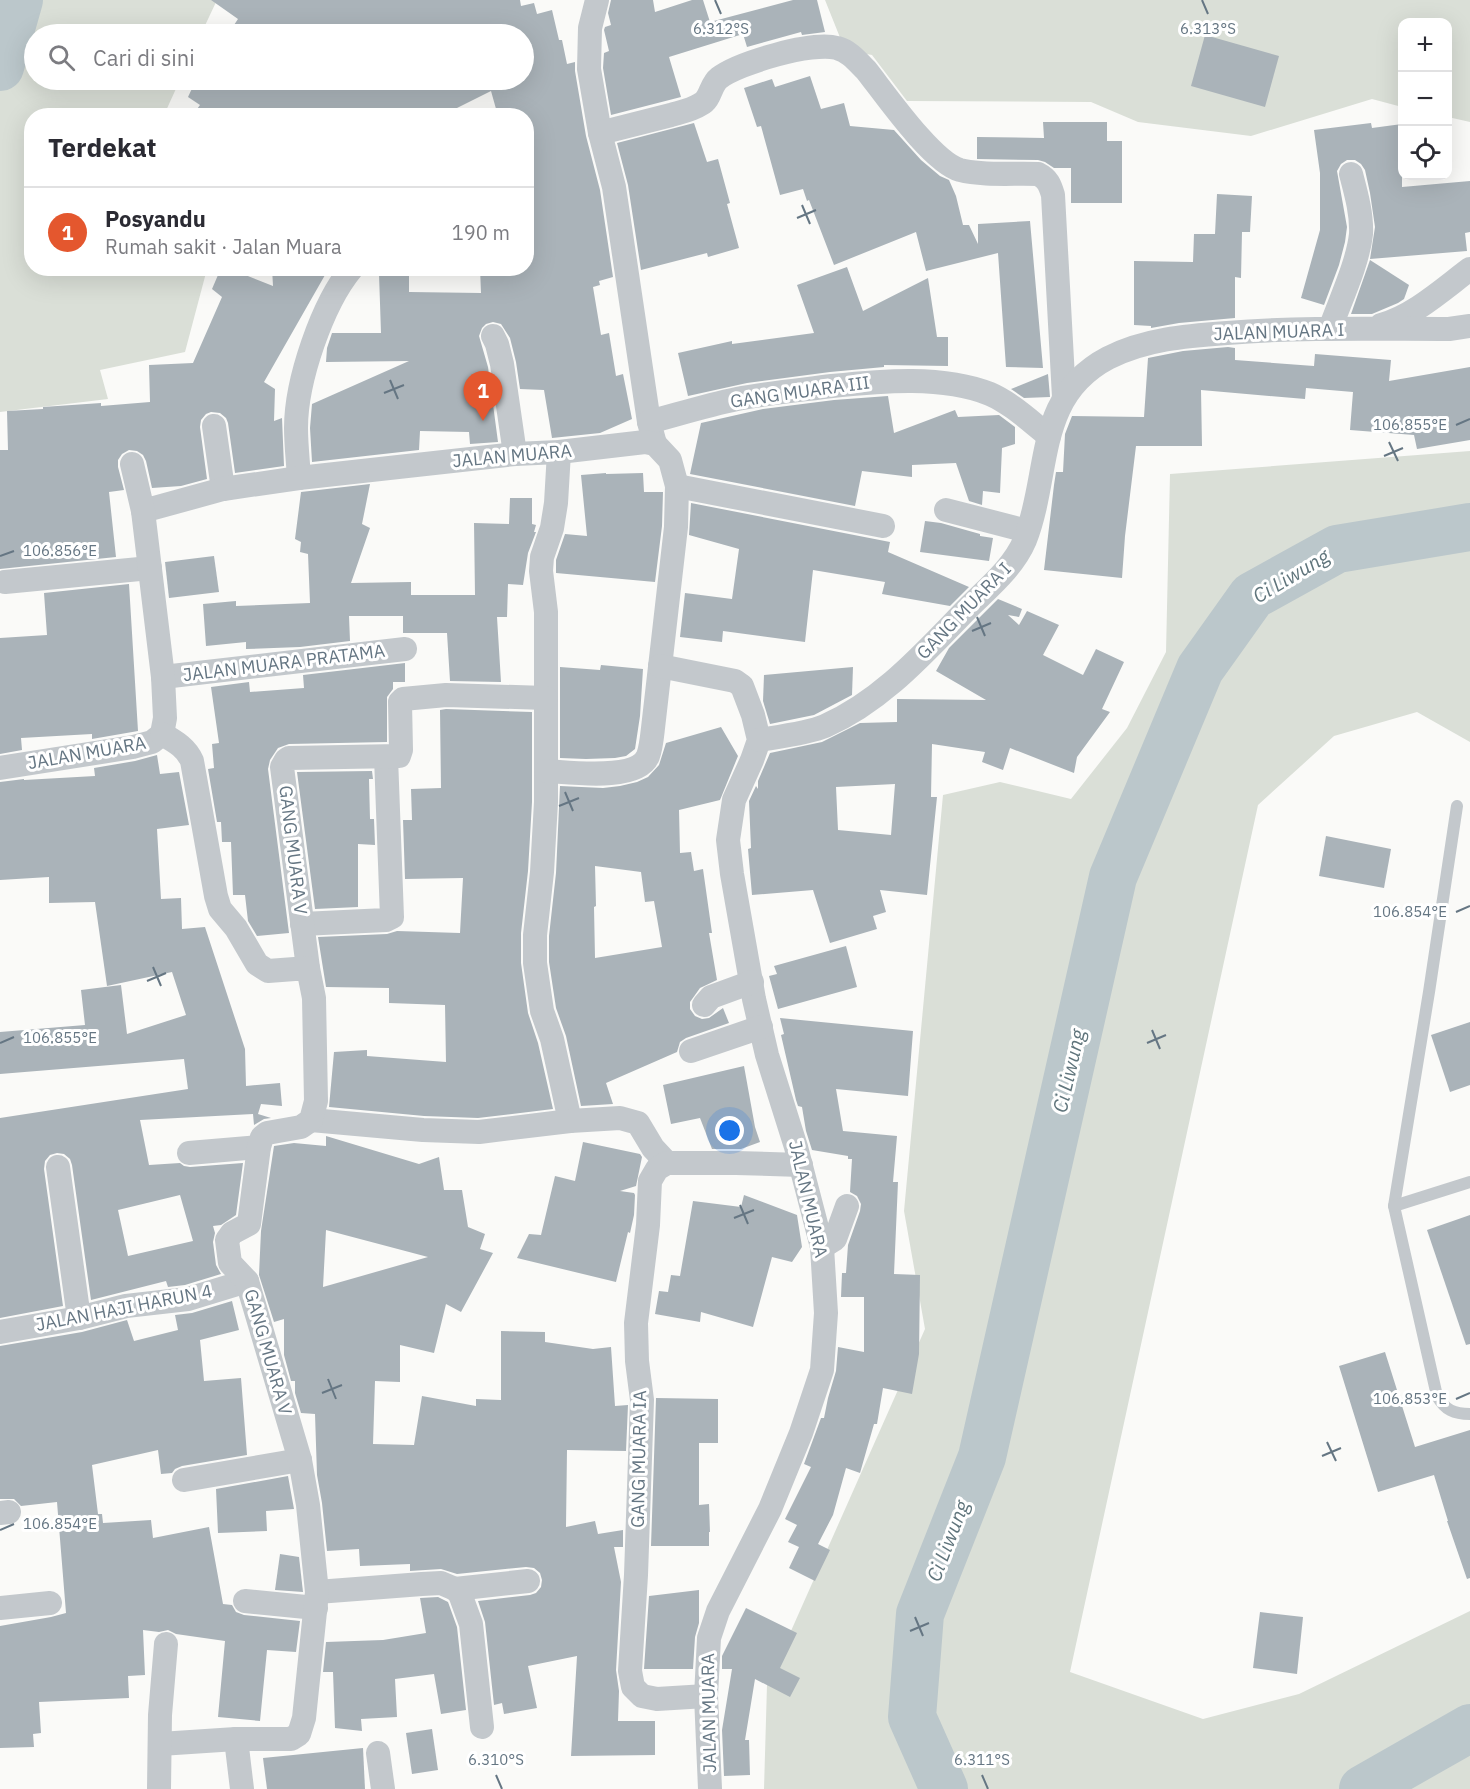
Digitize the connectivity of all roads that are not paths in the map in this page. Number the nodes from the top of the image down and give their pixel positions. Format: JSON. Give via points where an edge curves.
{"nodes":[{"id":1,"x":597,"y":0,"type":"edge"},
{"id":2,"x":600,"y":134,"type":"junction"},
{"id":3,"x":1351,"y":174,"type":"dead end"},
{"id":4,"x":1470,"y":269,"type":"edge"},
{"id":5,"x":347,"y":276,"type":"edge"},
{"id":6,"x":1470,"y":326,"type":"edge"},
{"id":7,"x":1330,"y":329,"type":"junction"},
{"id":8,"x":1371,"y":329,"type":"junction"},
{"id":9,"x":493,"y":336,"type":"dead end"},
{"id":10,"x":1093,"y":367,"type":"joint"},
{"id":11,"x":1064,"y":397,"type":"junction"},
{"id":12,"x":214,"y":426,"type":"dead end"},
{"id":13,"x":652,"y":433,"type":"junction"},
{"id":14,"x":1049,"y":436,"type":"junction"},
{"id":15,"x":559,"y":452,"type":"junction"},
{"id":16,"x":515,"y":454,"type":"junction"},
{"id":17,"x":132,"y":464,"type":"dead end"},
{"id":18,"x":299,"y":478,"type":"junction"},
{"id":19,"x":677,"y":486,"type":"junction"},
{"id":20,"x":223,"y":489,"type":"junction"},
{"id":21,"x":946,"y":510,"type":"dead end"},
{"id":22,"x":143,"y":511,"type":"junction"},
{"id":23,"x":884,"y":526,"type":"dead end"},
{"id":24,"x":1027,"y":531,"type":"junction"},
{"id":25,"x":150,"y":568,"type":"junction"},
{"id":26,"x":5,"y":582,"type":"dead end"},
{"id":27,"x":405,"y":649,"type":"dead end"},
{"id":28,"x":660,"y":666,"type":"junction"},
{"id":29,"x":163,"y":677,"type":"junction"},
{"id":30,"x":546,"y":698,"type":"junction"},
{"id":31,"x":162,"y":735,"type":"junction"},
{"id":32,"x":759,"y":740,"type":"junction"},
{"id":33,"x":386,"y":757,"type":"junction"},
{"id":34,"x":0,"y":768,"type":"edge"},
{"id":35,"x":546,"y":771,"type":"junction"},
{"id":36,"x":1457,"y":806,"type":"dead end"},
{"id":37,"x":302,"y":924,"type":"junction"},
{"id":38,"x":308,"y":968,"type":"junction"},
{"id":39,"x":752,"y":982,"type":"junction"},
{"id":40,"x":704,"y":1005,"type":"dead end"},
{"id":41,"x":761,"y":1028,"type":"junction"},
{"id":42,"x":691,"y":1051,"type":"dead end"},
{"id":43,"x":312,"y":1120,"type":"junction"},
{"id":44,"x":570,"y":1121,"type":"junction"},
{"id":45,"x":259,"y":1147,"type":"junction"},
{"id":46,"x":189,"y":1153,"type":"dead end"},
{"id":47,"x":667,"y":1163,"type":"junction"},
{"id":48,"x":801,"y":1165,"type":"junction"},
{"id":49,"x":57,"y":1167,"type":"dead end"},
{"id":50,"x":1470,"y":1182,"type":"edge"},
{"id":51,"x":847,"y":1206,"type":"dead end"},
{"id":52,"x":1394,"y":1206,"type":"junction"},
{"id":53,"x":822,"y":1247,"type":"junction"},
{"id":54,"x":247,"y":1281,"type":"junction"},
{"id":55,"x":79,"y":1318,"type":"junction"},
{"id":56,"x":0,"y":1332,"type":"edge"},
{"id":57,"x":1470,"y":1414,"type":"edge"},
{"id":58,"x":300,"y":1460,"type":"junction"},
{"id":59,"x":184,"y":1480,"type":"dead end"},
{"id":60,"x":528,"y":1581,"type":"dead end"},
{"id":61,"x":455,"y":1589,"type":"junction"},
{"id":62,"x":317,"y":1600,"type":"junction"},
{"id":63,"x":245,"y":1601,"type":"dead end"},
{"id":64,"x":50,"y":1603,"type":"dead end"},
{"id":65,"x":0,"y":1608,"type":"edge"},
{"id":66,"x":166,"y":1644,"type":"dead end"},
{"id":67,"x":706,"y":1696,"type":"junction"},
{"id":68,"x":482,"y":1727,"type":"dead end"},
{"id":69,"x":236,"y":1739,"type":"junction"},
{"id":70,"x":160,"y":1744,"type":"junction"},
{"id":71,"x":378,"y":1753,"type":"dead end"},
{"id":72,"x":159,"y":1789,"type":"edge"},
{"id":73,"x":242,"y":1789,"type":"edge"},
{"id":74,"x":383,"y":1789,"type":"edge"},
{"id":75,"x":710,"y":1789,"type":"edge"}],
"edges":[{"from":1,"to":2,"type":"street","via":[[590,28],[590,69]]},
{"from":2,"to":11,"type":"street","via":[[702,104],[713,83],[751,62],[814,47],[843,50],[866,70],[928,147],[957,169],[1038,174],[1046,178],[1053,195]]},
{"from":2,"to":13,"type":"street","via":[[614,187]]},
{"from":3,"to":7,"type":"street","via":[[1361,234]]},
{"from":4,"to":8,"type":"street","via":[[1393,322]]},
{"from":5,"to":18,"type":"street","via":[[310,350],[301,387],[296,426]]},
{"from":6,"to":8,"type":"street","name":"JALAN MUARA I"},
{"from":7,"to":8,"type":"street","name":"JALAN MUARA I"},
{"from":7,"to":10,"type":"street","name":"JALAN MUARA I","via":[[1182,336],[1127,349]]},
{"from":9,"to":16,"type":"street","via":[[502,364]]},
{"from":10,"to":11,"type":"street","name":"GANG MUARA I"},
{"from":11,"to":14,"type":"street","name":"GANG MUARA I"},
{"from":12,"to":20,"type":"street"},
{"from":13,"to":14,"type":"street","name":"GANG MUARA III","via":[[693,410],[739,399],[899,380],[968,387],[991,394]]},
{"from":13,"to":15,"type":"street","name":"JALAN MUARA","via":[[645,442]]},
{"from":13,"to":19,"type":"street","via":[[670,460]]},
{"from":14,"to":24,"type":"street","name":"GANG MUARA I"},
{"from":15,"to":16,"type":"street","name":"JALAN MUARA"},
{"from":15,"to":30,"type":"street","via":[[556,503],[541,571],[546,612]]},
{"from":16,"to":18,"type":"street","name":"JALAN MUARA"},
{"from":17,"to":22,"type":"street","name":"JALAN MUARA"},
{"from":18,"to":20,"type":"street","name":"JALAN MUARA"},
{"from":19,"to":23,"type":"street"},
{"from":19,"to":28,"type":"street"},
{"from":20,"to":22,"type":"street","name":"JALAN MUARA"},
{"from":21,"to":24,"type":"street"},
{"from":22,"to":25,"type":"street","name":"JALAN MUARA"},
{"from":24,"to":32,"type":"street","name":"GANG MUARA I","via":[[1014,558],[990,587],[921,657],[861,708],[823,727]]},
{"from":25,"to":26,"type":"street"},
{"from":25,"to":29,"type":"street","name":"JALAN MUARA"},
{"from":27,"to":29,"type":"street","name":"JALAN MUARA PRATAMA"},
{"from":28,"to":32,"type":"street","via":[[735,681],[742,686]]},
{"from":28,"to":35,"type":"street","via":[[653,728],[644,762],[621,772]]},
{"from":29,"to":31,"type":"street","name":"JALAN MUARA"},
{"from":30,"to":33,"type":"street","via":[[446,695],[404,699],[400,702],[400,755]]},
{"from":30,"to":35,"type":"street"},
{"from":31,"to":34,"type":"street","name":"JALAN MUARA","via":[[133,747]]},
{"from":31,"to":38,"type":"street","via":[[186,750],[192,761],[220,909],[262,969]]},
{"from":32,"to":39,"type":"street","name":"JALAN MUARA","via":[[734,800],[728,840]]},
{"from":33,"to":37,"type":"street","via":[[392,917]]},
{"from":33,"to":37,"type":"street","name":"GANG MUARA V","via":[[289,758],[284,763]]},
{"from":35,"to":44,"type":"street","via":[[545,843],[535,963],[542,1011]]},
{"from":36,"to":52,"type":"lane"},
{"from":37,"to":38,"type":"street","name":"GANG MUARA V"},
{"from":38,"to":43,"type":"street","name":"GANG MUARA V","via":[[314,998],[316,1101]]},
{"from":39,"to":40,"type":"street","via":[[711,997]]},
{"from":39,"to":41,"type":"street","name":"JALAN MUARA"},
{"from":41,"to":42,"type":"street"},
{"from":41,"to":48,"type":"street","name":"JALAN MUARA"},
{"from":43,"to":44,"type":"street","via":[[479,1132]]},
{"from":43,"to":45,"type":"street","via":[[301,1127],[267,1133]]},
{"from":44,"to":47,"type":"street","via":[[620,1118],[638,1123]]},
{"from":45,"to":46,"type":"street"},
{"from":45,"to":54,"type":"street","name":"GANG MUARA V","via":[[249,1224],[227,1240],[230,1263]]},
{"from":47,"to":48,"type":"street"},
{"from":47,"to":67,"type":"street","name":"GANG MUARA IA","via":[[657,1169],[650,1181],[636,1323],[642,1400],[630,1671],[633,1687],[642,1696]]},
{"from":48,"to":53,"type":"street","name":"JALAN MUARA"},
{"from":49,"to":55,"type":"street"},
{"from":50,"to":52,"type":"lane"},
{"from":51,"to":53,"type":"street","via":[[835,1239]]},
{"from":52,"to":57,"type":"lane","via":[[1437,1396],[1449,1411]]},
{"from":53,"to":67,"type":"street","name":"JALAN MUARA","via":[[826,1313],[822,1370],[770,1509],[718,1611],[709,1638]]},
{"from":54,"to":55,"type":"street","name":"JALAN HAJI HARUN 4","via":[[188,1299],[126,1306]]},
{"from":54,"to":58,"type":"street","name":"GANG MUARA V"},
{"from":55,"to":56,"type":"street","name":"JALAN HAJI HARUN 4"},
{"from":58,"to":59,"type":"street"},
{"from":58,"to":62,"type":"street","name":"GANG MUARA V"},
{"from":60,"to":61,"type":"street"},
{"from":61,"to":62,"type":"street","via":[[441,1583]]},
{"from":61,"to":68,"type":"street","via":[[471,1624]]},
{"from":62,"to":63,"type":"street"},
{"from":62,"to":69,"type":"street","name":"GANG MUARA V","via":[[302,1726],[291,1739]]},
{"from":64,"to":65,"type":"street"},
{"from":66,"to":70,"type":"street"},
{"from":67,"to":75,"type":"street","name":"JALAN MUARA"},
{"from":69,"to":70,"type":"street","name":"GANG MUARA V"},
{"from":69,"to":73,"type":"street"},
{"from":70,"to":72,"type":"street"},
{"from":71,"to":74,"type":"street"}]}
